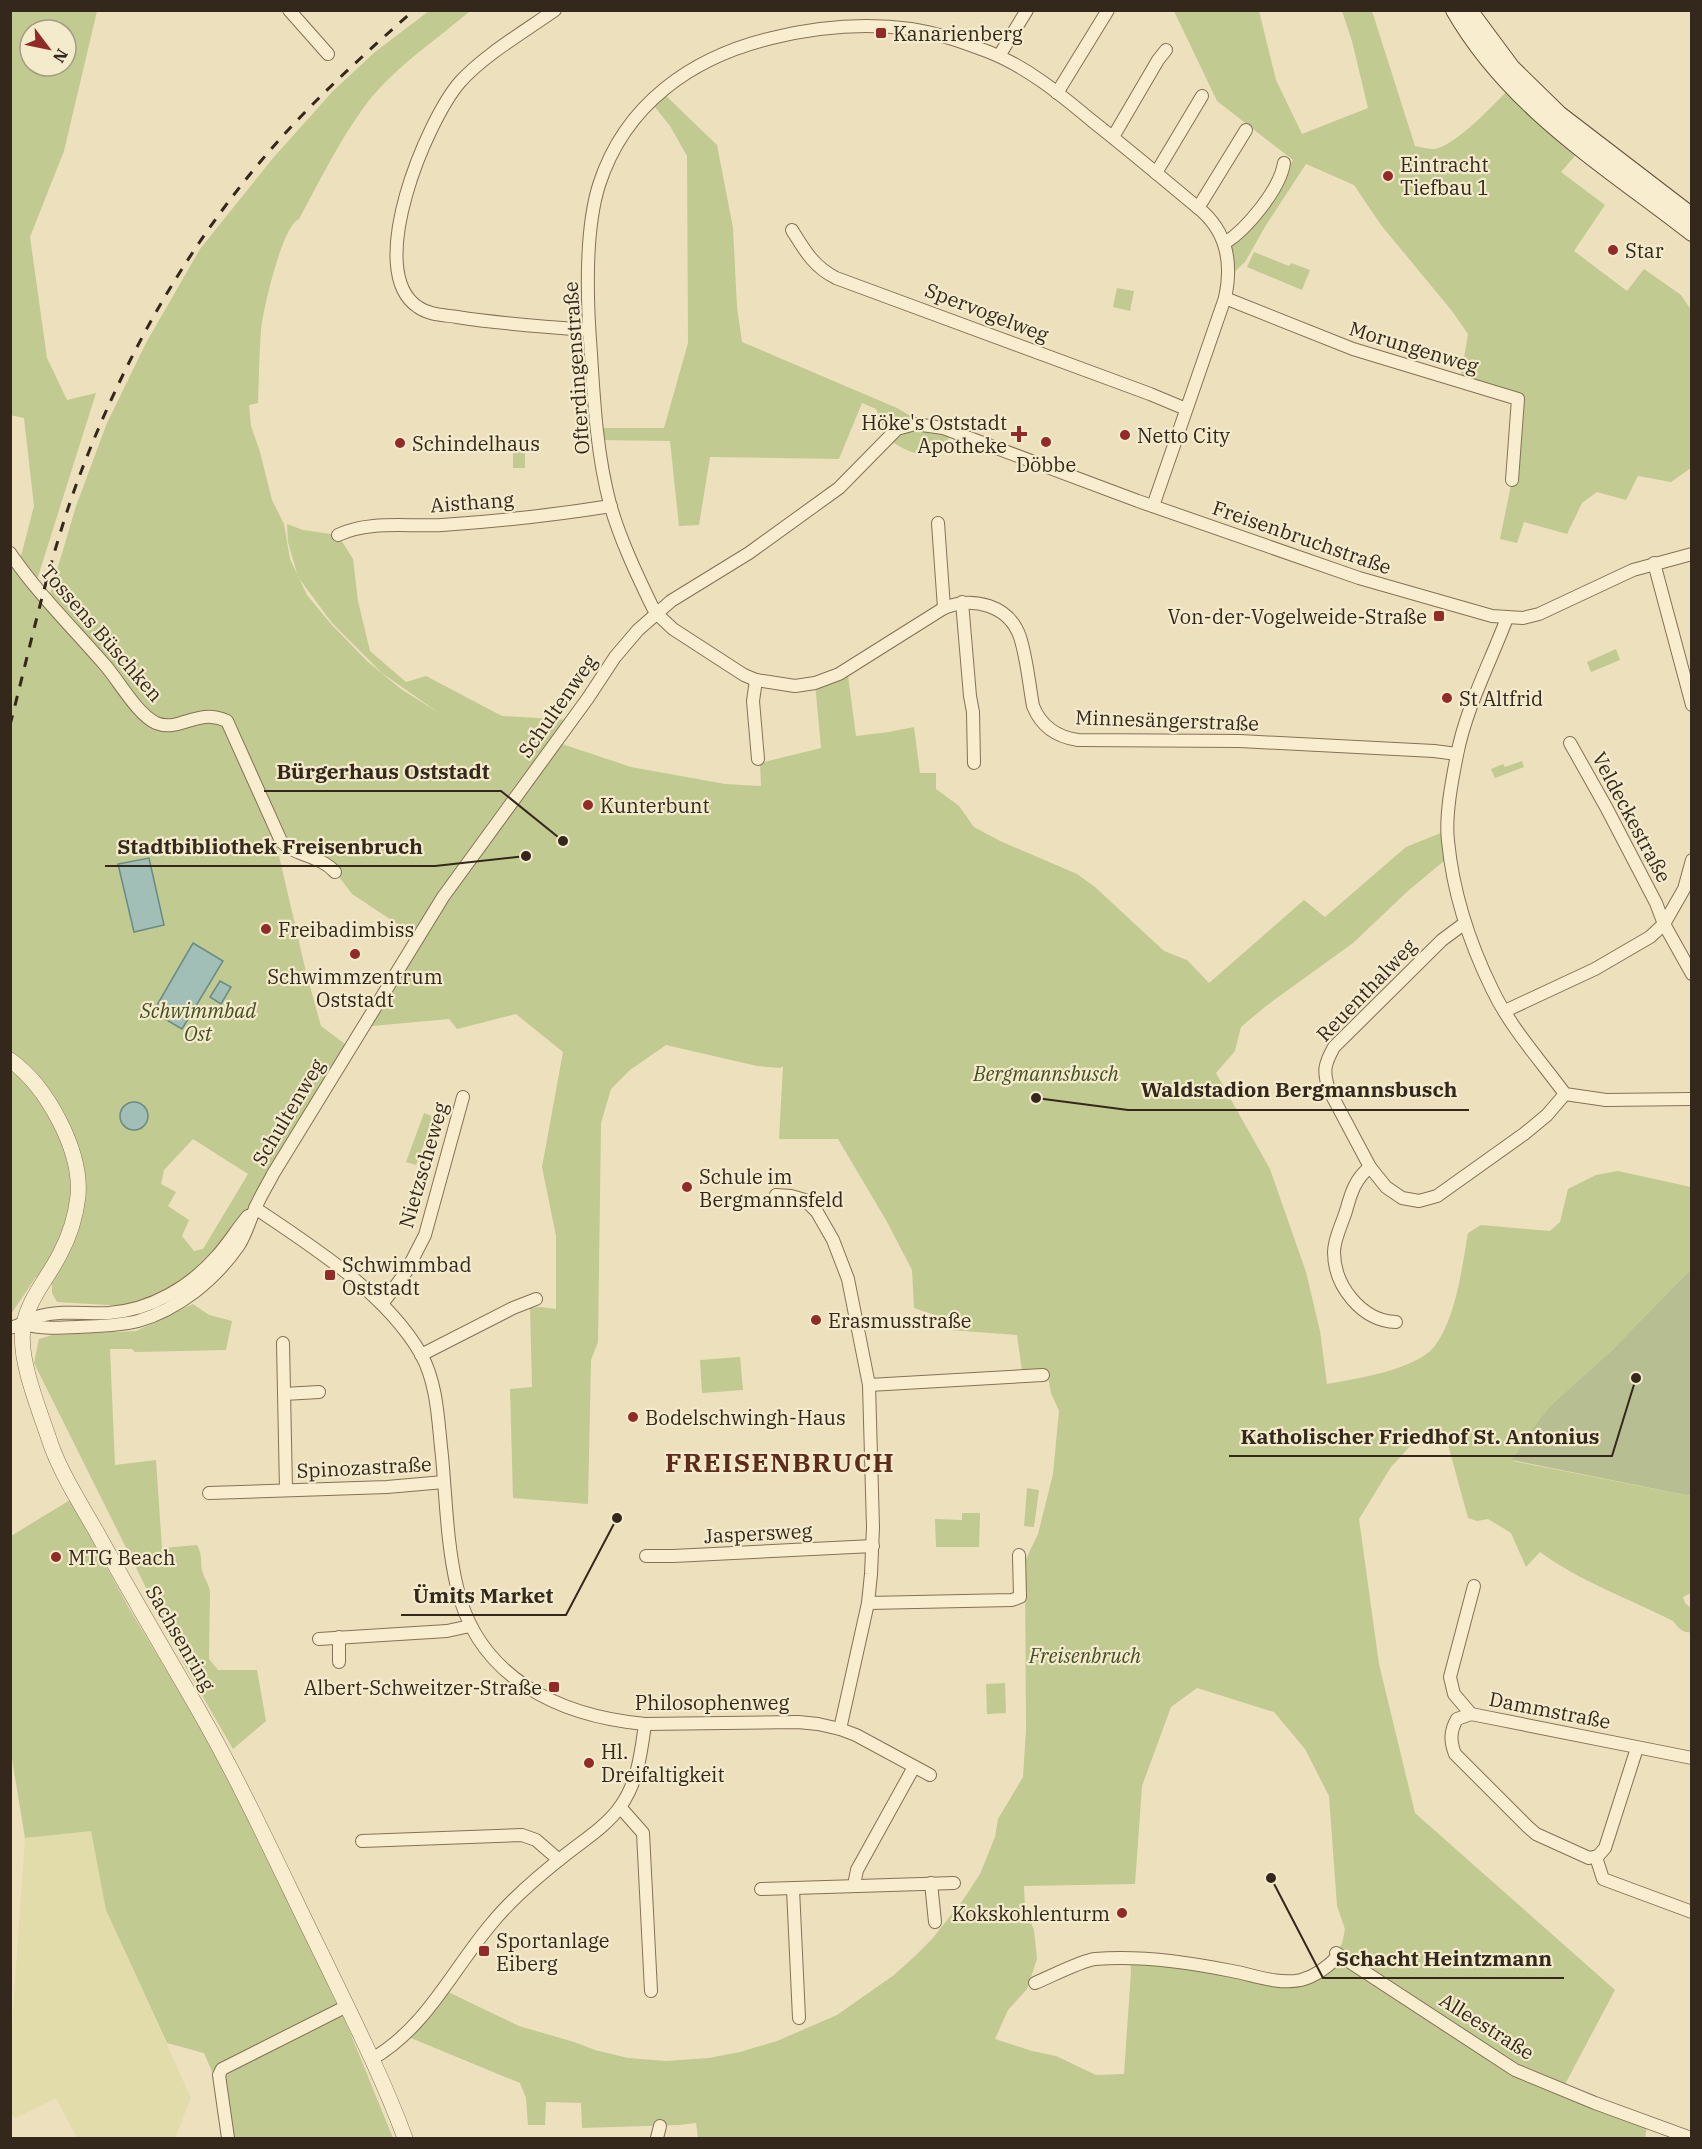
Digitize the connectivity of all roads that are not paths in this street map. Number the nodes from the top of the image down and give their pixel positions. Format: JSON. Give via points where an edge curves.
{"nodes":[{"id":1,"x":289,"y":10,"type":"edge"},
{"id":2,"x":555,"y":10,"type":"edge"},
{"id":3,"x":1027,"y":10,"type":"edge"},
{"id":4,"x":1108,"y":10,"type":"edge"},
{"id":5,"x":1454,"y":10,"type":"edge"},
{"id":6,"x":1469,"y":10,"type":"edge"},
{"id":7,"x":1166,"y":50,"type":"dead end"},
{"id":8,"x":328,"y":54,"type":"dead end"},
{"id":9,"x":999,"y":56,"type":"junction"},
{"id":10,"x":1057,"y":93,"type":"junction"},
{"id":11,"x":1202,"y":96,"type":"dead end"},
{"id":12,"x":1246,"y":130,"type":"dead end"},
{"id":13,"x":1113,"y":137,"type":"junction"},
{"id":14,"x":1284,"y":163,"type":"dead end"},
{"id":15,"x":1156,"y":173,"type":"junction"},
{"id":16,"x":1198,"y":208,"type":"junction"},
{"id":17,"x":1689,"y":221,"type":"edge"},
{"id":18,"x":792,"y":230,"type":"dead end"},
{"id":19,"x":1225,"y":243,"type":"junction"},
{"id":20,"x":1225,"y":298,"type":"junction"},
{"id":21,"x":589,"y":330,"type":"junction"},
{"id":22,"x":1186,"y":409,"type":"junction"},
{"id":23,"x":900,"y":428,"type":"joint"},
{"id":24,"x":1512,"y":480,"type":"dead end"},
{"id":25,"x":611,"y":506,"type":"junction"},
{"id":26,"x":1153,"y":506,"type":"junction"},
{"id":27,"x":938,"y":523,"type":"dead end"},
{"id":28,"x":338,"y":535,"type":"dead end"},
{"id":29,"x":10,"y":553,"type":"edge"},
{"id":30,"x":1692,"y":554,"type":"edge"},
{"id":31,"x":1654,"y":563,"type":"junction"},
{"id":32,"x":962,"y":602,"type":"junction"},
{"id":33,"x":944,"y":608,"type":"junction"},
{"id":34,"x":656,"y":613,"type":"junction"},
{"id":35,"x":1507,"y":618,"type":"junction"},
{"id":36,"x":756,"y":680,"type":"junction"},
{"id":37,"x":1692,"y":705,"type":"edge"},
{"id":38,"x":1570,"y":743,"type":"dead end"},
{"id":39,"x":1457,"y":754,"type":"junction"},
{"id":40,"x":758,"y":759,"type":"dead end"},
{"id":41,"x":974,"y":763,"type":"dead end"},
{"id":42,"x":1692,"y":860,"type":"edge"},
{"id":43,"x":335,"y":872,"type":"dead end"},
{"id":44,"x":1466,"y":923,"type":"junction"},
{"id":45,"x":1664,"y":924,"type":"junction"},
{"id":46,"x":1692,"y":974,"type":"edge"},
{"id":47,"x":1505,"y":1011,"type":"junction"},
{"id":48,"x":10,"y":1060,"type":"edge"},
{"id":49,"x":1565,"y":1094,"type":"junction"},
{"id":50,"x":463,"y":1097,"type":"dead end"},
{"id":51,"x":1692,"y":1099,"type":"edge"},
{"id":52,"x":1370,"y":1167,"type":"junction"},
{"id":53,"x":776,"y":1195,"type":"dead end"},
{"id":54,"x":255,"y":1208,"type":"junction"},
{"id":55,"x":536,"y":1299,"type":"dead end"},
{"id":56,"x":382,"y":1304,"type":"junction"},
{"id":57,"x":1396,"y":1322,"type":"dead end"},
{"id":58,"x":17,"y":1326,"type":"edge"},
{"id":59,"x":283,"y":1343,"type":"dead end"},
{"id":60,"x":421,"y":1355,"type":"junction"},
{"id":61,"x":1043,"y":1375,"type":"dead end"},
{"id":62,"x":869,"y":1385,"type":"junction"},
{"id":63,"x":319,"y":1392,"type":"dead end"},
{"id":64,"x":284,"y":1394,"type":"junction"},
{"id":65,"x":444,"y":1482,"type":"junction"},
{"id":66,"x":286,"y":1490,"type":"junction"},
{"id":67,"x":209,"y":1493,"type":"dead end"},
{"id":68,"x":873,"y":1546,"type":"junction"},
{"id":69,"x":1019,"y":1555,"type":"dead end"},
{"id":70,"x":646,"y":1556,"type":"dead end"},
{"id":71,"x":1474,"y":1586,"type":"dead end"},
{"id":72,"x":868,"y":1603,"type":"junction"},
{"id":73,"x":470,"y":1626,"type":"junction"},
{"id":74,"x":339,"y":1637,"type":"junction"},
{"id":75,"x":319,"y":1639,"type":"dead end"},
{"id":76,"x":339,"y":1662,"type":"dead end"},
{"id":77,"x":1471,"y":1714,"type":"junction"},
{"id":78,"x":645,"y":1724,"type":"junction"},
{"id":79,"x":840,"y":1729,"type":"junction"},
{"id":80,"x":1637,"y":1748,"type":"junction"},
{"id":81,"x":1692,"y":1758,"type":"edge"},
{"id":82,"x":914,"y":1767,"type":"junction"},
{"id":83,"x":930,"y":1775,"type":"dead end"},
{"id":84,"x":620,"y":1807,"type":"junction"},
{"id":85,"x":362,"y":1841,"type":"dead end"},
{"id":86,"x":1596,"y":1857,"type":"junction"},
{"id":87,"x":559,"y":1860,"type":"junction"},
{"id":88,"x":931,"y":1883,"type":"junction"},
{"id":89,"x":954,"y":1883,"type":"dead end"},
{"id":90,"x":854,"y":1886,"type":"junction"},
{"id":91,"x":761,"y":1889,"type":"dead end"},
{"id":92,"x":793,"y":1889,"type":"junction"},
{"id":93,"x":1692,"y":1912,"type":"edge"},
{"id":94,"x":935,"y":1922,"type":"dead end"},
{"id":95,"x":1035,"y":1983,"type":"dead end"},
{"id":96,"x":651,"y":1992,"type":"dead end"},
{"id":97,"x":347,"y":2006,"type":"junction"},
{"id":98,"x":799,"y":2018,"type":"dead end"},
{"id":99,"x":372,"y":2059,"type":"junction"},
{"id":100,"x":228,"y":2139,"type":"edge"},
{"id":101,"x":405,"y":2139,"type":"edge"},
{"id":102,"x":1691,"y":2139,"type":"edge"}],
"edges":[{"from":1,"to":8,"type":"street"},
{"from":2,"to":21,"type":"street","via":[[479,64],[452,93],[410,182],[396,242],[397,268],[403,294],[425,311],[483,321]]},
{"from":3,"to":9,"type":"street"},
{"from":4,"to":10,"type":"street"},
{"from":5,"to":17,"type":"main road","via":[[1503,78],[1554,129]]},
{"from":6,"to":17,"type":"main road","via":[[1512,68],[1559,114]]},
{"from":7,"to":13,"type":"street"},
{"from":9,"to":10,"type":"street","name":"Ofterdingenstraße"},
{"from":9,"to":21,"type":"street","name":"Ofterdingenstraße","via":[[912,29],[822,29],[727,51],[677,78],[635,118],[621,138],[599,186],[592,214]]},
{"from":10,"to":13,"type":"street","name":"Ofterdingenstraße"},
{"from":11,"to":15,"type":"street"},
{"from":12,"to":16,"type":"street"},
{"from":13,"to":15,"type":"street","name":"Ofterdingenstraße"},
{"from":14,"to":19,"type":"street","via":[[1260,208],[1242,231]]},
{"from":15,"to":16,"type":"street","name":"Ofterdingenstraße"},
{"from":16,"to":19,"type":"street","name":"Ofterdingenstraße","via":[[1215,225]]},
{"from":18,"to":22,"type":"street","name":"Spervogelweg","via":[[811,260],[837,278]]},
{"from":19,"to":20,"type":"street","name":"Ofterdingenstraße","via":[[1229,276]]},
{"from":20,"to":22,"type":"street","name":"Ofterdingenstraße"},
{"from":20,"to":24,"type":"street","name":"Morungenweg","via":[[1353,350],[1518,399]]},
{"from":21,"to":25,"type":"street","name":"Ofterdingenstraße","via":[[597,434]]},
{"from":22,"to":26,"type":"street","name":"Ofterdingenstraße"},
{"from":23,"to":26,"type":"street","name":"Freisenbruchstraße","via":[[924,424],[947,430]]},
{"from":23,"to":34,"type":"street","name":"Schultenweg","via":[[839,488]]},
{"from":25,"to":28,"type":"street","name":"Aisthang","via":[[503,521],[362,527]]},
{"from":25,"to":34,"type":"street","name":"Ofterdingenstraße","via":[[630,560]]},
{"from":26,"to":35,"type":"street","name":"Freisenbruchstraße","via":[[1359,578]]},
{"from":27,"to":33,"type":"street"},
{"from":29,"to":43,"type":"street","name":"Tossens Büschken","via":[[146,716],[167,726],[209,715],[227,721],[281,841],[319,859]]},
{"from":30,"to":31,"type":"street","name":"Freisenbruchstraße"},
{"from":31,"to":35,"type":"street","name":"Freisenbruchstraße","via":[[1608,580],[1539,614]]},
{"from":31,"to":37,"type":"street"},
{"from":32,"to":33,"type":"street","name":"Minnesängerstraße"},
{"from":32,"to":39,"type":"street","name":"Minnesängerstraße","via":[[991,606],[1009,619],[1022,642],[1036,713],[1047,727],[1063,737],[1254,742]]},
{"from":32,"to":41,"type":"street","via":[[974,712]]},
{"from":33,"to":36,"type":"street","name":"Minnesängerstraße","via":[[830,678],[795,686]]},
{"from":34,"to":36,"type":"street","name":"Minnesängerstraße","via":[[672,629]]},
{"from":34,"to":54,"type":"street","name":"Schultenweg","via":[[615,657],[446,891]]},
{"from":35,"to":39,"type":"street"},
{"from":36,"to":40,"type":"street","via":[[753,701]]},
{"from":38,"to":45,"type":"street","name":"Veldeckestraße"},
{"from":39,"to":44,"type":"street","via":[[1448,838]]},
{"from":42,"to":45,"type":"street","via":[[1684,889]]},
{"from":44,"to":47,"type":"street","via":[[1492,990]]},
{"from":44,"to":52,"type":"street","name":"Reuenthalweg","via":[[1442,940],[1334,1047],[1325,1064],[1329,1090]]},
{"from":45,"to":46,"type":"street","name":"Veldeckestraße"},
{"from":45,"to":47,"type":"street","via":[[1612,960]]},
{"from":47,"to":49,"type":"street"},
{"from":48,"to":58,"type":"street","name":"Sachsenring","via":[[32,1078],[51,1104],[72,1154],[78,1195],[67,1240]]},
{"from":49,"to":51,"type":"street","via":[[1606,1100]]},
{"from":49,"to":52,"type":"street","name":"Reuenthalweg","via":[[1531,1128],[1437,1196],[1419,1201],[1402,1197],[1386,1187]]},
{"from":50,"to":56,"type":"street","name":"Nietzscheweg","via":[[425,1235],[406,1272]]},
{"from":52,"to":57,"type":"street","via":[[1352,1189],[1334,1249],[1336,1269],[1341,1285],[1354,1301],[1384,1322]]},
{"from":53,"to":62,"type":"street","via":[[805,1200],[833,1240],[848,1279]]},
{"from":54,"to":56,"type":"street","name":"Philosophenweg"},
{"from":54,"to":58,"type":"street","name":"Schultenweg","via":[[218,1256],[191,1282],[171,1294],[139,1308],[38,1316]]},
{"from":55,"to":60,"type":"street"},
{"from":56,"to":60,"type":"street","name":"Philosophenweg"},
{"from":58,"to":97,"type":"street","name":"Sachsenring","via":[[53,1449],[258,1821]]},
{"from":59,"to":64,"type":"street","name":"Spinozastraße"},
{"from":60,"to":65,"type":"street","name":"Philosophenweg","via":[[437,1411]]},
{"from":61,"to":62,"type":"street"},
{"from":62,"to":68,"type":"street"},
{"from":63,"to":64,"type":"street"},
{"from":64,"to":66,"type":"street","name":"Spinozastraße"},
{"from":65,"to":66,"type":"street","name":"Spinozastraße"},
{"from":65,"to":73,"type":"street","name":"Philosophenweg","via":[[451,1559]]},
{"from":66,"to":67,"type":"street","name":"Spinozastraße"},
{"from":68,"to":70,"type":"street","name":"Jaspersweg"},
{"from":68,"to":72,"type":"street"},
{"from":69,"to":72,"type":"street","via":[[1020,1597],[1012,1600]]},
{"from":71,"to":77,"type":"street","via":[[1450,1677],[1454,1694]]},
{"from":72,"to":79,"type":"street"},
{"from":73,"to":74,"type":"street","via":[[447,1631]]},
{"from":73,"to":78,"type":"street","name":"Philosophenweg","via":[[506,1672],[534,1692],[585,1713]]},
{"from":74,"to":75,"type":"street"},
{"from":74,"to":76,"type":"street"},
{"from":77,"to":80,"type":"street","name":"Dammstraße"},
{"from":77,"to":86,"type":"street","name":"Dammstraße","via":[[1457,1719],[1452,1728],[1450,1742],[1455,1754],[1536,1834],[1582,1856]]},
{"from":78,"to":79,"type":"street","name":"Philosophenweg","via":[[798,1722]]},
{"from":78,"to":84,"type":"street","via":[[639,1766]]},
{"from":79,"to":82,"type":"street","name":"Philosophenweg"},
{"from":80,"to":81,"type":"street","name":"Dammstraße"},
{"from":80,"to":86,"type":"street","via":[[1605,1848]]},
{"from":82,"to":83,"type":"street","name":"Philosophenweg"},
{"from":82,"to":90,"type":"street","via":[[857,1870]]},
{"from":84,"to":87,"type":"street","via":[[604,1825]]},
{"from":84,"to":96,"type":"street","via":[[643,1833]]},
{"from":85,"to":87,"type":"street","via":[[522,1835],[536,1840]]},
{"from":86,"to":93,"type":"street","via":[[1604,1879]]},
{"from":87,"to":99,"type":"street","via":[[492,1923],[404,2038]]},
{"from":88,"to":89,"type":"street"},
{"from":88,"to":90,"type":"street"},
{"from":88,"to":94,"type":"street"},
{"from":90,"to":92,"type":"street"},
{"from":91,"to":92,"type":"street"},
{"from":92,"to":98,"type":"street"},
{"from":95,"to":102,"type":"street","name":"Alleestraße","via":[[1092,1959],[1178,1962],[1270,1979],[1302,1980],[1320,1972],[1337,1954],[1515,2070]]},
{"from":97,"to":99,"type":"street","name":"Sachsenring"},
{"from":97,"to":100,"type":"street","via":[[222,2068],[219,2075]]},
{"from":99,"to":101,"type":"street","name":"Sachsenring"}]}
